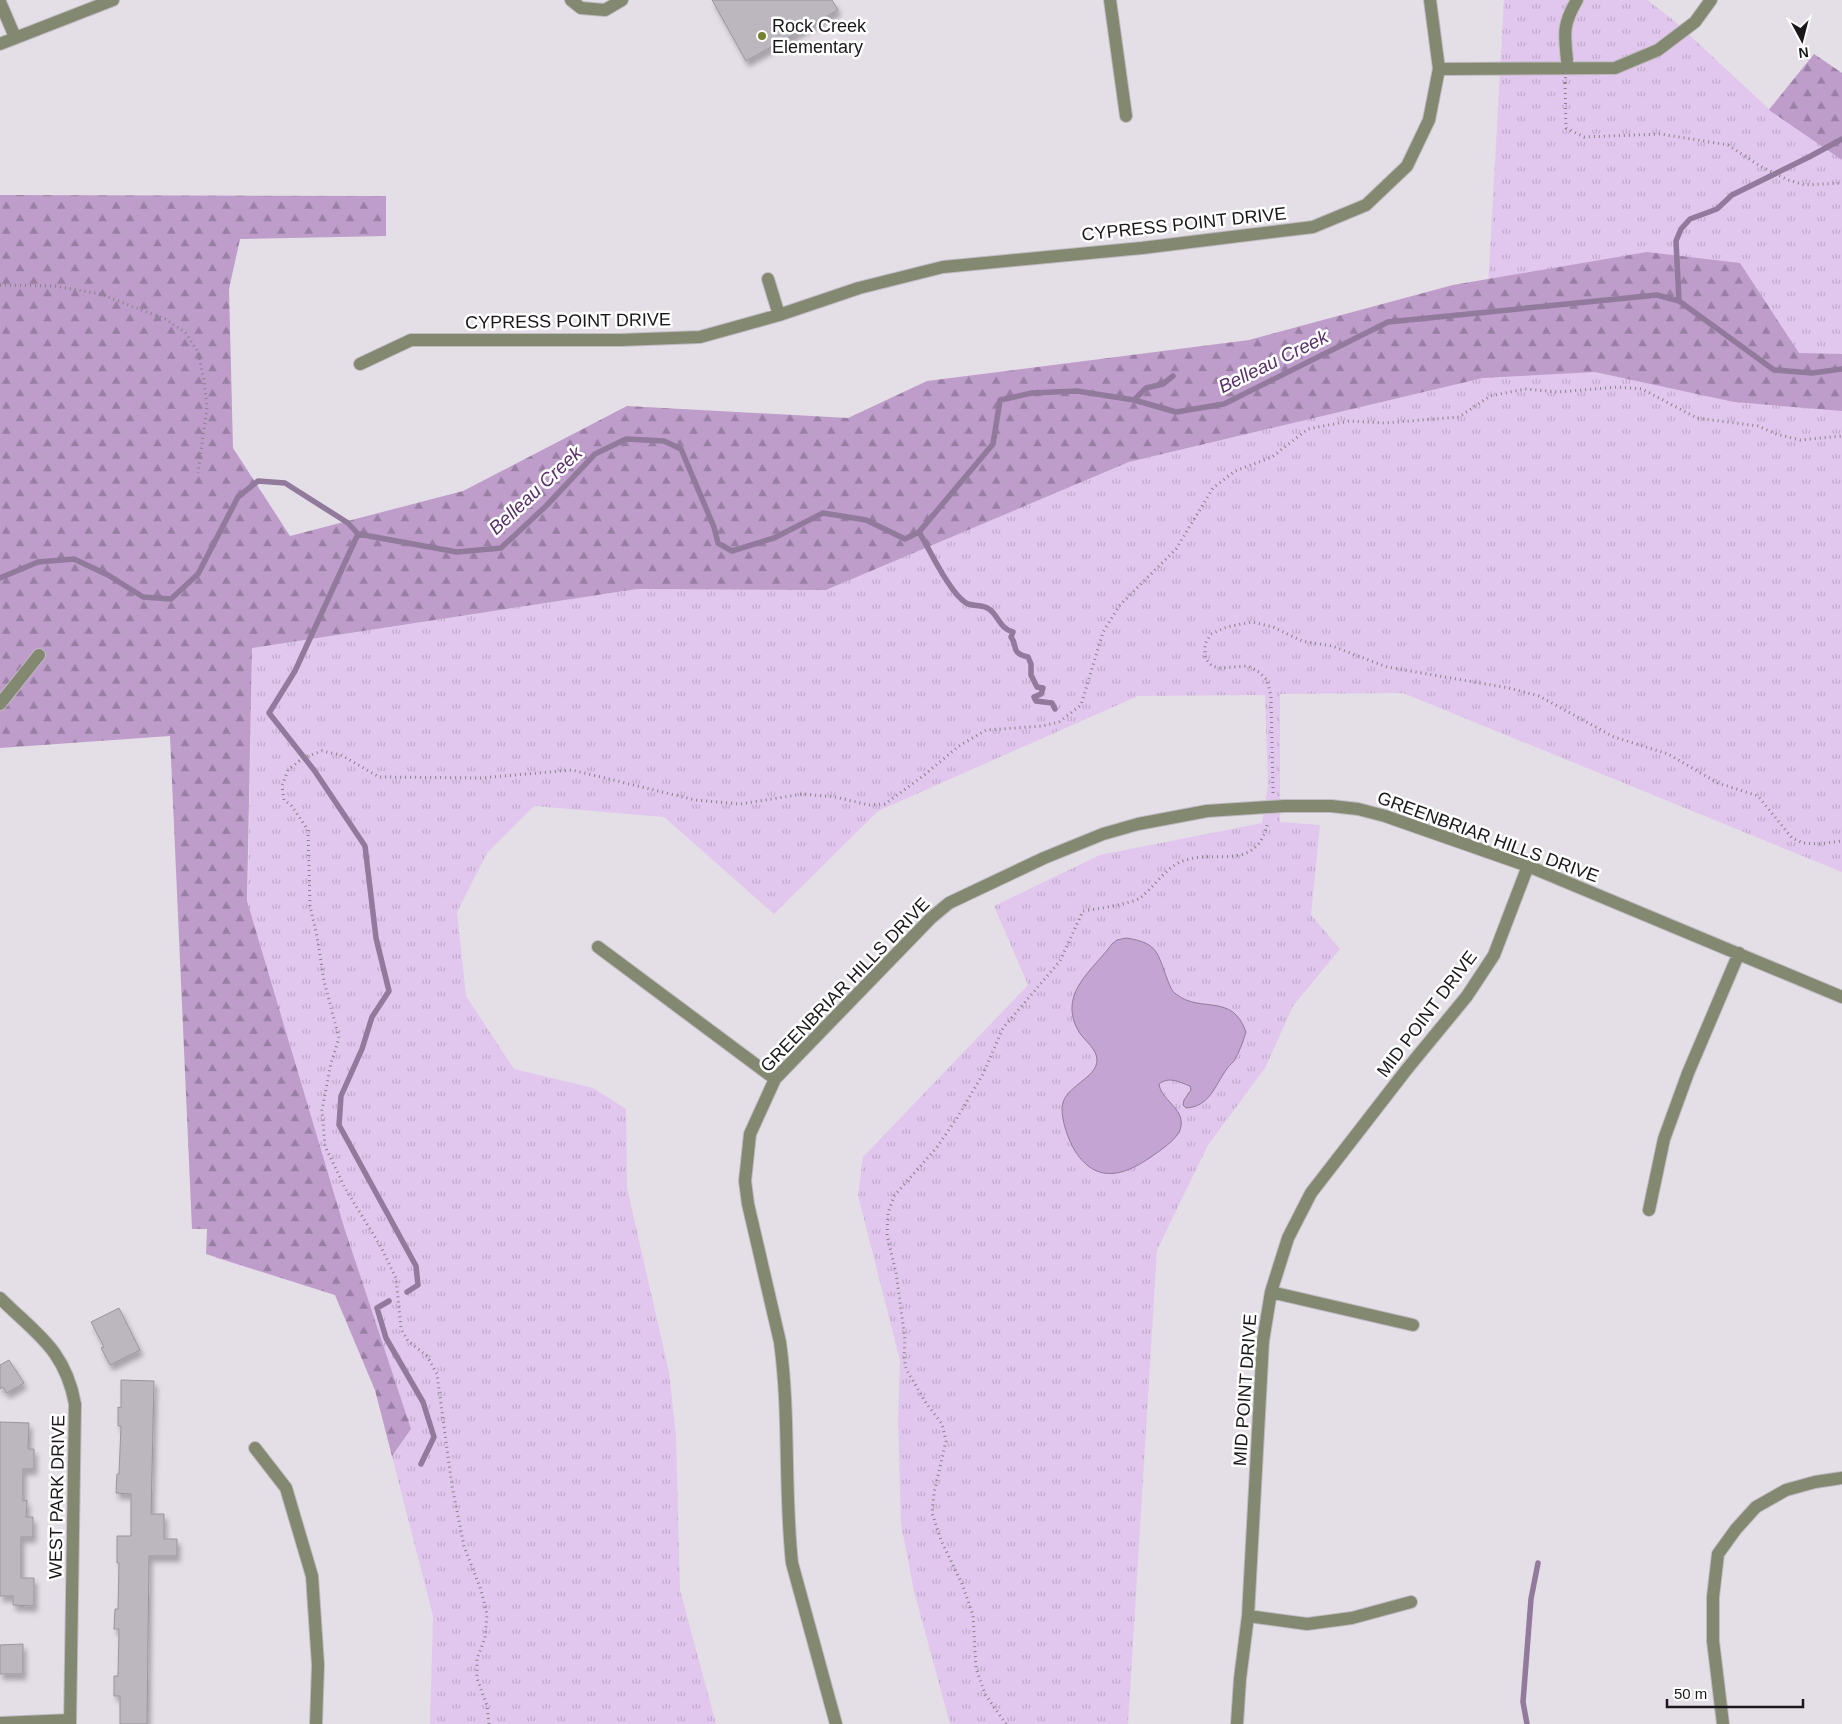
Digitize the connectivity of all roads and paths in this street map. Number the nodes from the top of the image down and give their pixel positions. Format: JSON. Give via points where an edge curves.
{"nodes":[{"id":1,"x":113,"y":0,"type":"edge"},
{"id":2,"x":571,"y":0,"type":"edge"},
{"id":3,"x":622,"y":0,"type":"edge"},
{"id":4,"x":1110,"y":0,"type":"edge"},
{"id":5,"x":1430,"y":0,"type":"edge"},
{"id":6,"x":1577,"y":0,"type":"edge"},
{"id":7,"x":1711,"y":0,"type":"edge"},
{"id":8,"x":0,"y":2,"type":"edge"},
{"id":9,"x":15,"y":37,"type":"junction"},
{"id":10,"x":0,"y":44,"type":"edge"},
{"id":11,"x":1567,"y":60,"type":"joint"},
{"id":12,"x":1439,"y":68,"type":"junction"},
{"id":13,"x":1126,"y":116,"type":"dead end"},
{"id":14,"x":1842,"y":183,"type":"edge"},
{"id":15,"x":768,"y":279,"type":"dead end"},
{"id":16,"x":0,"y":286,"type":"edge"},
{"id":17,"x":779,"y":315,"type":"junction"},
{"id":18,"x":360,"y":364,"type":"dead end"},
{"id":19,"x":1842,"y":436,"type":"edge"},
{"id":20,"x":198,"y":473,"type":"dead end"},
{"id":21,"x":39,"y":655,"type":"dead end"},
{"id":22,"x":0,"y":704,"type":"edge"},
{"id":23,"x":1271,"y":806,"type":"junction"},
{"id":24,"x":1842,"y":841,"type":"edge"},
{"id":25,"x":1528,"y":866,"type":"junction"},
{"id":26,"x":598,"y":947,"type":"dead end"},
{"id":27,"x":1738,"y":953,"type":"junction"},
{"id":28,"x":1842,"y":997,"type":"edge"},
{"id":29,"x":775,"y":1079,"type":"junction"},
{"id":30,"x":1649,"y":1210,"type":"dead end"},
{"id":31,"x":1271,"y":1292,"type":"junction"},
{"id":32,"x":0,"y":1298,"type":"edge"},
{"id":33,"x":1413,"y":1325,"type":"dead end"},
{"id":34,"x":255,"y":1448,"type":"dead end"},
{"id":35,"x":1842,"y":1478,"type":"edge"},
{"id":36,"x":1411,"y":1602,"type":"dead end"},
{"id":37,"x":1248,"y":1616,"type":"junction"},
{"id":38,"x":70,"y":1722,"type":"edge"},
{"id":39,"x":0,"y":1723,"type":"edge"},
{"id":40,"x":316,"y":1724,"type":"edge"},
{"id":41,"x":489,"y":1724,"type":"edge"},
{"id":42,"x":836,"y":1724,"type":"edge"},
{"id":43,"x":1006,"y":1724,"type":"edge"},
{"id":44,"x":1237,"y":1724,"type":"edge"},
{"id":45,"x":1723,"y":1724,"type":"edge"}],
"edges":[{"from":1,"to":9,"type":"street"},
{"from":2,"to":3,"type":"street","via":[[581,8],[605,10]]},
{"from":4,"to":13,"type":"street"},
{"from":5,"to":12,"type":"street","name":"CYPRESS POINT DRIVE"},
{"from":6,"to":11,"type":"street","via":[[1567,17],[1564,34]]},
{"from":7,"to":12,"type":"street","via":[[1695,22],[1658,50],[1615,68]]},
{"from":8,"to":9,"type":"street"},
{"from":9,"to":10,"type":"street"},
{"from":11,"to":14,"type":"path","bridge":true,"via":[[1566,128],[1584,136],[1661,134],[1728,146],[1764,168],[1805,186]]},
{"from":12,"to":17,"type":"street","name":"CYPRESS POINT DRIVE","via":[[1430,120],[1407,166],[1366,205],[1313,227],[943,267],[859,288]]},
{"from":15,"to":17,"type":"street"},
{"from":16,"to":20,"type":"path","via":[[56,286],[100,294],[165,319],[185,332],[198,352],[207,407]]},
{"from":17,"to":18,"type":"street","name":"CYPRESS POINT DRIVE","via":[[700,337],[411,340]]},
{"from":19,"to":41,"type":"path","via":[[1800,440],[1758,426],[1697,418],[1642,389],[1618,387],[1558,392],[1525,389],[1490,396],[1459,417],[1385,423],[1349,421],[1308,429],[1272,457],[1235,471],[1213,488],[1176,549],[1120,605],[1104,632],[1081,705],[1059,722],[986,730],[959,746],[885,804],[869,805],[802,794],[740,804],[695,800],[572,770],[481,778],[379,776],[341,755],[322,751],[303,758],[288,770],[282,786],[284,800],[308,830],[310,906],[339,1038],[322,1110],[325,1146],[396,1278],[401,1329],[408,1340],[427,1356],[437,1374],[452,1486],[464,1546],[487,1614],[485,1638],[477,1660],[477,1678],[487,1706]]},
{"from":21,"to":22,"type":"street"},
{"from":23,"to":24,"type":"path","via":[[1274,791],[1271,696],[1267,680],[1248,666],[1219,668],[1205,658],[1205,644],[1211,634],[1252,622],[1273,627],[1302,641],[1332,646],[1387,667],[1539,696],[1614,737],[1668,754],[1718,783],[1758,796],[1792,838],[1811,844]]},
{"from":23,"to":25,"type":"street","name":"GREENBRIAR HILLS DRIVE","via":[[1358,809]]},
{"from":23,"to":29,"type":"street","name":"GREENBRIAR HILLS DRIVE","via":[[1207,811],[1129,826],[1044,858],[949,903],[925,923]]},
{"from":23,"to":43,"type":"path","via":[[1260,843],[1243,856],[1202,857],[1179,862],[1138,900],[1084,911],[1060,961],[1003,1028],[983,1074],[957,1118],[937,1147],[894,1196],[888,1213],[888,1235],[906,1339],[906,1369],[942,1424],[946,1441],[932,1513],[973,1615],[976,1668],[985,1694]]},
{"from":25,"to":27,"type":"street","name":"GREENBRIAR HILLS DRIVE"},
{"from":25,"to":31,"type":"street","name":"MID POINT DRIVE","via":[[1494,955],[1467,996],[1311,1193],[1288,1238]]},
{"from":26,"to":29,"type":"street"},
{"from":27,"to":28,"type":"street","name":"GREENBRIAR HILLS DRIVE"},
{"from":27,"to":30,"type":"street","via":[[1664,1139]]},
{"from":29,"to":42,"type":"street","name":"GREENBRIAR HILLS DRIVE","via":[[750,1134],[745,1181],[780,1342],[792,1563]]},
{"from":31,"to":33,"type":"street"},
{"from":31,"to":37,"type":"street","name":"MID POINT DRIVE","via":[[1263,1341]]},
{"from":32,"to":38,"type":"street","name":"WEST PARK DRIVE","via":[[40,1334],[64,1366],[75,1404]]},
{"from":34,"to":40,"type":"street","via":[[286,1488],[312,1576],[318,1665]]},
{"from":35,"to":45,"type":"street","via":[[1786,1490],[1756,1507],[1718,1554],[1713,1597],[1713,1641]]},
{"from":36,"to":37,"type":"street","via":[[1352,1618],[1307,1624]]},
{"from":37,"to":44,"type":"street","name":"MID POINT DRIVE"},
{"from":38,"to":39,"type":"street"}]}
